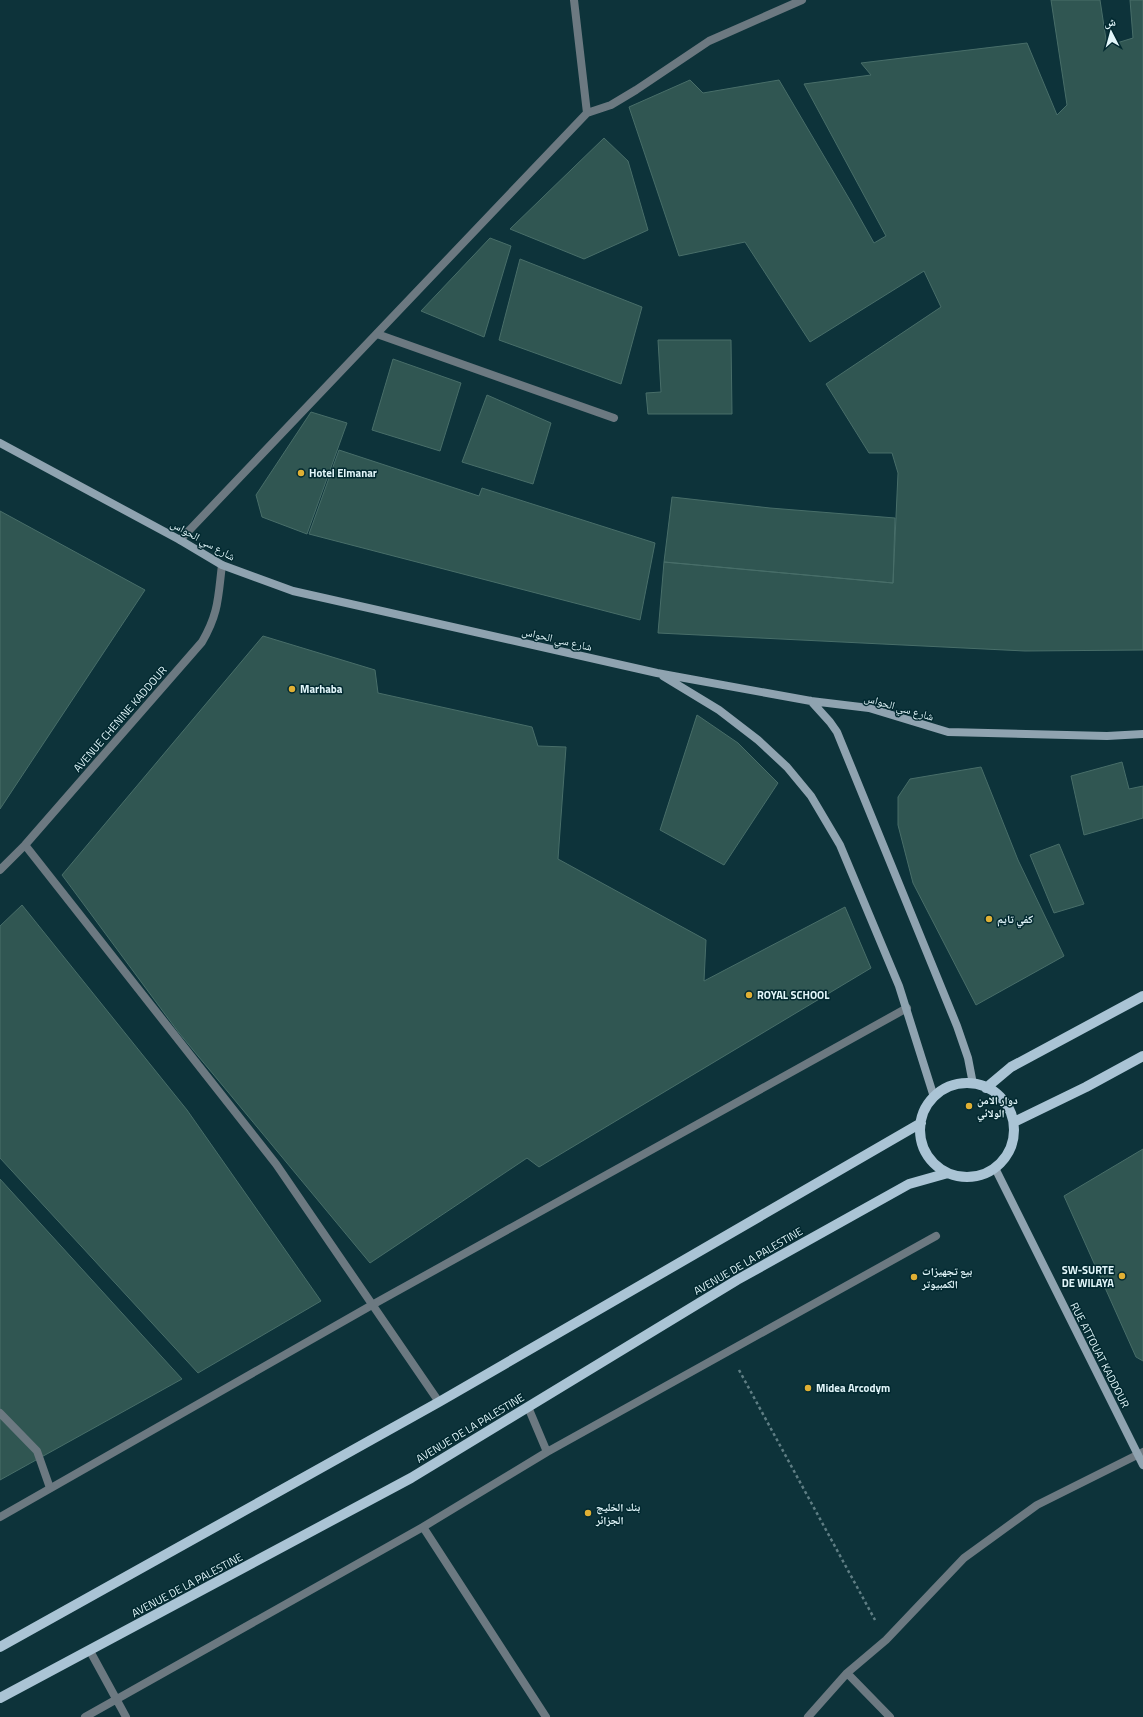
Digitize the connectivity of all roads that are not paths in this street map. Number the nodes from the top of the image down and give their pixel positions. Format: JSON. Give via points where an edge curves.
{"nodes":[{"id":1,"x":574,"y":0,"type":"edge"},
{"id":2,"x":802,"y":0,"type":"edge"},
{"id":3,"x":587,"y":113,"type":"junction"},
{"id":4,"x":377,"y":334,"type":"junction"},
{"id":5,"x":614,"y":418,"type":"dead end"},
{"id":6,"x":0,"y":443,"type":"edge"},
{"id":7,"x":180,"y":540,"type":"junction"},
{"id":8,"x":222,"y":565,"type":"junction"},
{"id":9,"x":657,"y":673,"type":"junction"},
{"id":10,"x":811,"y":701,"type":"junction"},
{"id":11,"x":1143,"y":734,"type":"edge"},
{"id":12,"x":25,"y":845,"type":"junction"},
{"id":13,"x":0,"y":870,"type":"edge"},
{"id":14,"x":1143,"y":996,"type":"edge"},
{"id":15,"x":907,"y":1008,"type":"junction"},
{"id":16,"x":1143,"y":1056,"type":"edge"},
{"id":17,"x":972,"y":1084,"type":"junction"},
{"id":18,"x":986,"y":1088,"type":"junction"},
{"id":19,"x":934,"y":1097,"type":"junction"},
{"id":20,"x":1014,"y":1122,"type":"junction"},
{"id":21,"x":921,"y":1123,"type":"junction"},
{"id":22,"x":995,"y":1168,"type":"junction"},
{"id":23,"x":948,"y":1173,"type":"junction"},
{"id":24,"x":936,"y":1236,"type":"dead end"},
{"id":25,"x":372,"y":1305,"type":"junction"},
{"id":26,"x":439,"y":1402,"type":"junction"},
{"id":27,"x":528,"y":1407,"type":"junction"},
{"id":28,"x":0,"y":1413,"type":"edge"},
{"id":29,"x":547,"y":1452,"type":"junction"},
{"id":30,"x":1141,"y":1453,"type":"edge"},
{"id":31,"x":1143,"y":1465,"type":"edge"},
{"id":32,"x":50,"y":1488,"type":"junction"},
{"id":33,"x":0,"y":1517,"type":"edge"},
{"id":34,"x":423,"y":1527,"type":"junction"},
{"id":35,"x":0,"y":1647,"type":"edge"},
{"id":36,"x":90,"y":1650,"type":"junction"},
{"id":37,"x":847,"y":1673,"type":"junction"},
{"id":38,"x":0,"y":1698,"type":"edge"},
{"id":39,"x":117,"y":1700,"type":"junction"},
{"id":40,"x":85,"y":1717,"type":"edge"},
{"id":41,"x":126,"y":1717,"type":"edge"},
{"id":42,"x":546,"y":1717,"type":"edge"},
{"id":43,"x":808,"y":1717,"type":"edge"},
{"id":44,"x":890,"y":1717,"type":"edge"}],
"edges":[{"from":1,"to":3,"type":"street"},
{"from":2,"to":3,"type":"street","via":[[709,41],[611,105]]},
{"from":3,"to":4,"type":"street"},
{"from":4,"to":5,"type":"street"},
{"from":4,"to":7,"type":"street"},
{"from":6,"to":7,"type":"street","name":"شارع سي الحواس"},
{"from":7,"to":8,"type":"street","name":"شارع سي الحواس"},
{"from":8,"to":9,"type":"street","name":"شارع سي الحواس","via":[[293,591]]},
{"from":8,"to":12,"type":"street","name":"AVENUE CHENINE KADDOUR","via":[[217,609],[213,623],[202,642]]},
{"from":9,"to":10,"type":"street","name":"شارع سي الحواس"},
{"from":9,"to":15,"type":"street","via":[[719,710],[758,740],[788,767],[811,796],[840,845]]},
{"from":10,"to":11,"type":"street","name":"شارع سي الحواس","via":[[869,708],[948,732],[1107,736]]},
{"from":10,"to":17,"type":"street","via":[[837,732],[957,1026],[968,1058]]},
{"from":12,"to":13,"type":"street","name":"AVENUE CHENINE KADDOUR"},
{"from":12,"to":25,"type":"street","via":[[276,1164]]},
{"from":14,"to":18,"type":"main road","via":[[1011,1068]]},
{"from":15,"to":19,"type":"street"},
{"from":15,"to":25,"type":"street"},
{"from":16,"to":20,"type":"main road"},
{"from":17,"to":18,"type":"main road"},
{"from":17,"to":19,"type":"main road","via":[[952,1087]]},
{"from":18,"to":20,"type":"main road","via":[[999,1096]]},
{"from":19,"to":21,"type":"main road","via":[[925,1109]]},
{"from":20,"to":22,"type":"main road","via":[[1011,1148],[1005,1159]]},
{"from":21,"to":23,"type":"main road","via":[[921,1138],[926,1153],[935,1165]]},
{"from":21,"to":26,"type":"main road"},
{"from":22,"to":23,"type":"main road","via":[[972,1177]]},
{"from":22,"to":30,"type":"street","name":"RUE ATTOUAT KADDOUR"},
{"from":23,"to":27,"type":"main road","name":"AVENUE DE LA PALESTINE","via":[[909,1184],[858,1212],[737,1280]]},
{"from":24,"to":29,"type":"street"},
{"from":25,"to":26,"type":"street"},
{"from":25,"to":32,"type":"street"},
{"from":26,"to":35,"type":"main road"},
{"from":27,"to":29,"type":"street"},
{"from":27,"to":36,"type":"main road","name":"AVENUE DE LA PALESTINE","via":[[411,1478]]},
{"from":28,"to":32,"type":"street","via":[[37,1451]]},
{"from":29,"to":34,"type":"street"},
{"from":30,"to":31,"type":"street","name":"RUE ATTOUAT KADDOUR"},
{"from":30,"to":37,"type":"street","via":[[1037,1505],[964,1558],[886,1640]]},
{"from":32,"to":33,"type":"street"},
{"from":34,"to":39,"type":"street"},
{"from":34,"to":42,"type":"street"},
{"from":36,"to":38,"type":"main road","name":"AVENUE DE LA PALESTINE"},
{"from":36,"to":39,"type":"street"},
{"from":37,"to":43,"type":"street"},
{"from":37,"to":44,"type":"street"},
{"from":39,"to":40,"type":"street"},
{"from":39,"to":41,"type":"street"}]}
